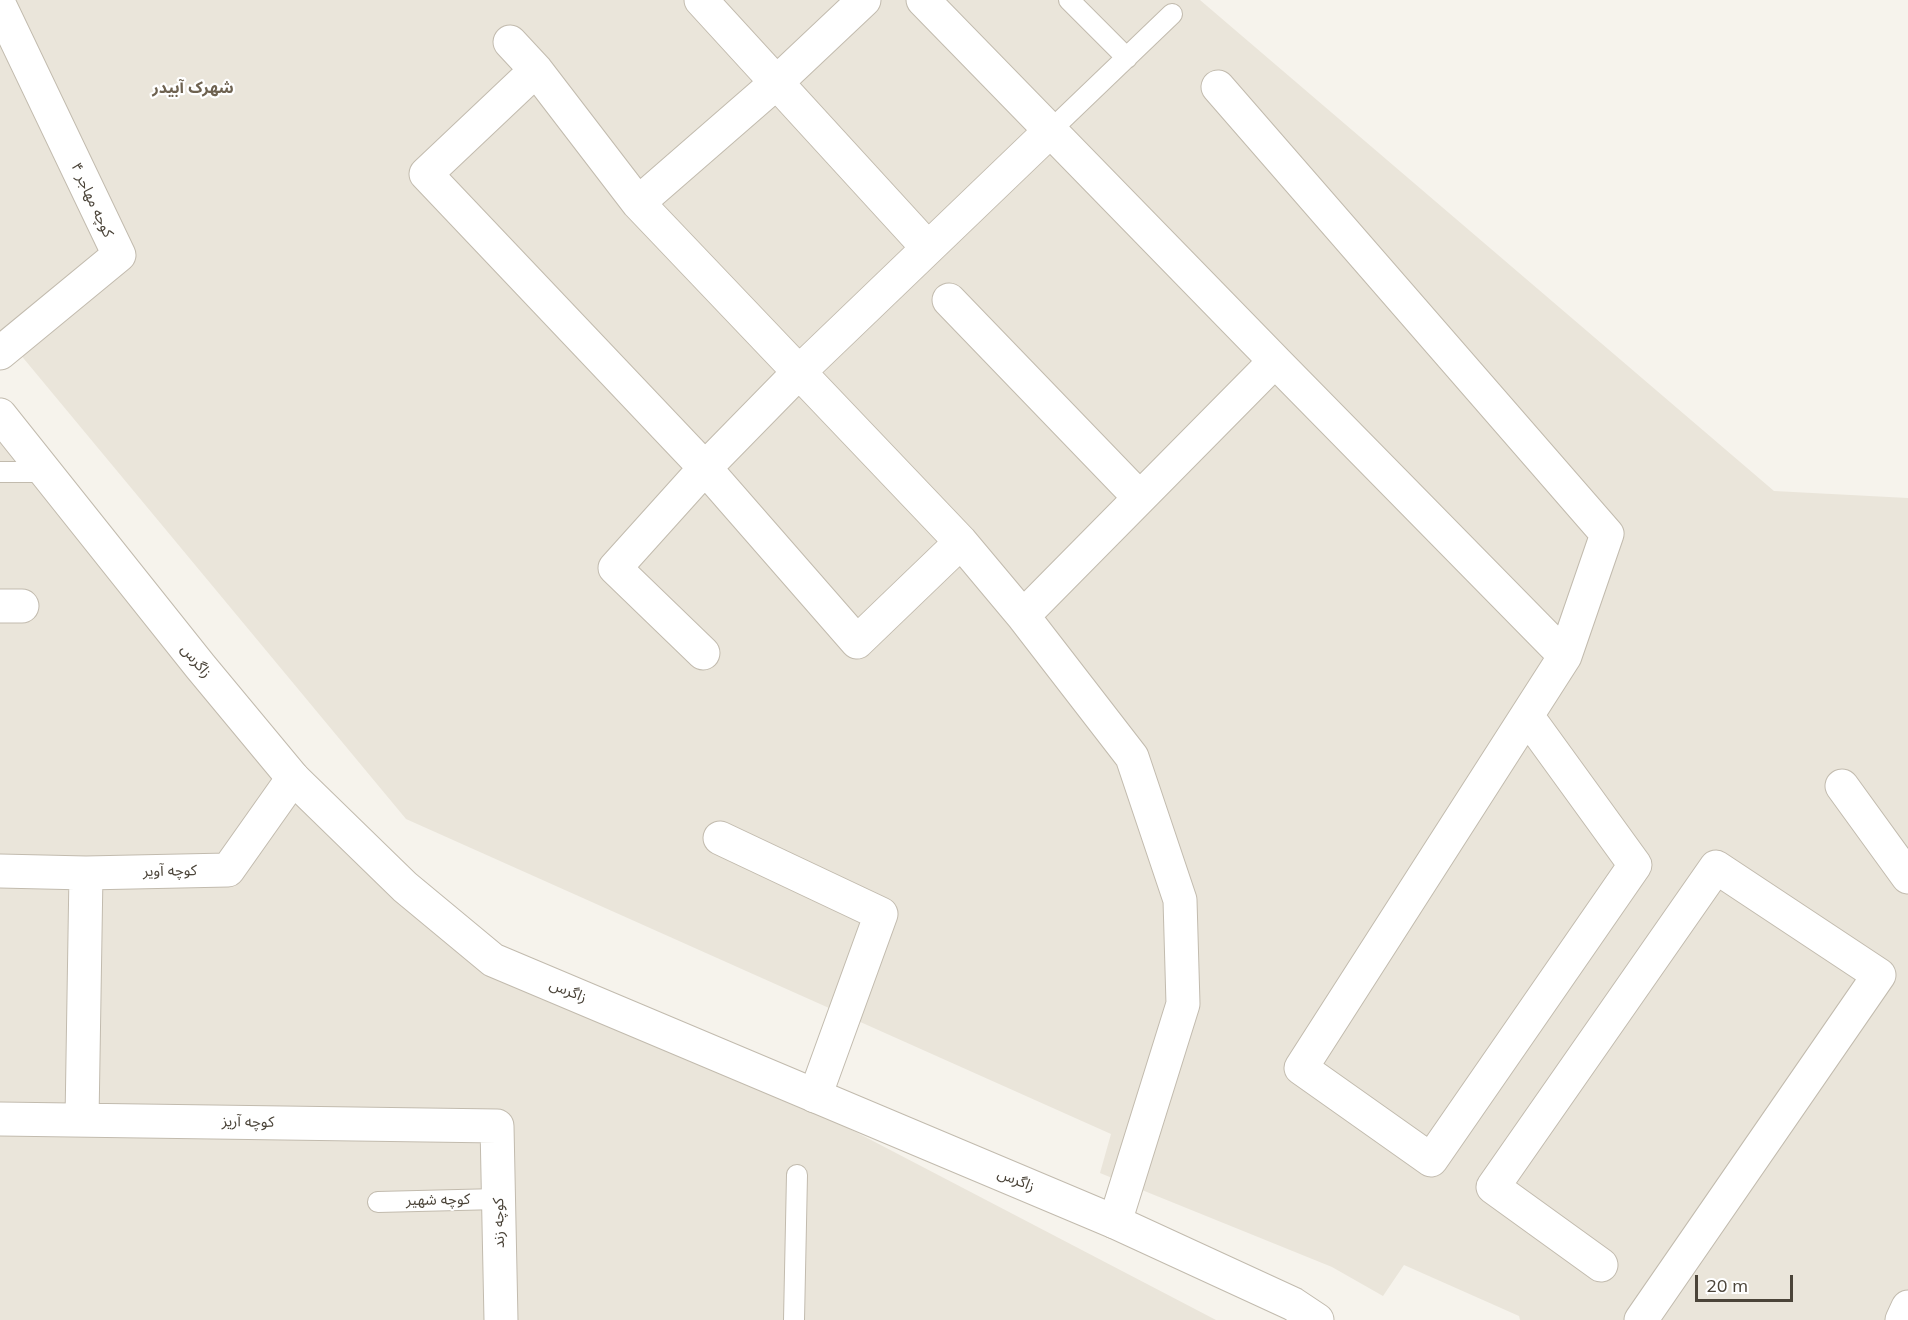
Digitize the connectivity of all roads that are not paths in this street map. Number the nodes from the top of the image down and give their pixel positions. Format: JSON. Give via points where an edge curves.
{"nodes":[{"id":1,"x":700,"y":0,"type":"edge"},
{"id":2,"x":864,"y":0,"type":"edge"},
{"id":3,"x":923,"y":0,"type":"edge"},
{"id":4,"x":1070,"y":0,"type":"edge"},
{"id":5,"x":0,"y":6,"type":"edge"},
{"id":6,"x":1172,"y":14,"type":"dead end"},
{"id":7,"x":510,"y":42,"type":"dead end"},
{"id":8,"x":1126,"y":58,"type":"junction"},
{"id":9,"x":536,"y":70,"type":"junction"},
{"id":10,"x":777,"y":82,"type":"junction"},
{"id":11,"x":1218,"y":87,"type":"dead end"},
{"id":12,"x":1050,"y":131,"type":"junction"},
{"id":13,"x":638,"y":203,"type":"junction"},
{"id":14,"x":928,"y":248,"type":"junction"},
{"id":15,"x":949,"y":300,"type":"dead end"},
{"id":16,"x":0,"y":353,"type":"edge"},
{"id":17,"x":1275,"y":361,"type":"junction"},
{"id":18,"x":799,"y":372,"type":"junction"},
{"id":19,"x":0,"y":415,"type":"edge"},
{"id":20,"x":705,"y":468,"type":"junction"},
{"id":21,"x":0,"y":472,"type":"edge"},
{"id":22,"x":48,"y":472,"type":"junction"},
{"id":23,"x":1139,"y":497,"type":"junction"},
{"id":24,"x":961,"y":542,"type":"junction"},
{"id":25,"x":1023,"y":616,"type":"junction"},
{"id":26,"x":703,"y":653,"type":"dead end"},
{"id":27,"x":1565,"y":656,"type":"junction"},
{"id":28,"x":1527,"y":716,"type":"junction"},
{"id":29,"x":293,"y":778,"type":"junction"},
{"id":30,"x":1842,"y":786,"type":"dead end"},
{"id":31,"x":720,"y":838,"type":"dead end"},
{"id":32,"x":0,"y":871,"type":"edge"},
{"id":33,"x":86,"y":873,"type":"junction"},
{"id":34,"x":1908,"y":877,"type":"edge"},
{"id":35,"x":815,"y":1096,"type":"junction"},
{"id":36,"x":0,"y":1119,"type":"edge"},
{"id":37,"x":82,"y":1120,"type":"junction"},
{"id":38,"x":496,"y":1126,"type":"joint"},
{"id":39,"x":797,"y":1175,"type":"dead end"},
{"id":40,"x":498,"y":1199,"type":"junction"},
{"id":41,"x":378,"y":1202,"type":"dead end"},
{"id":42,"x":1115,"y":1222,"type":"junction"},
{"id":43,"x":1601,"y":1265,"type":"dead end"},
{"id":44,"x":1908,"y":1307,"type":"edge"},
{"id":45,"x":1300,"y":1315,"type":"edge"},
{"id":46,"x":501,"y":1320,"type":"edge"},
{"id":47,"x":794,"y":1320,"type":"edge"},
{"id":48,"x":1641,"y":1320,"type":"edge"},
{"id":49,"x":1902,"y":1320,"type":"edge"}],
"edges":[{"from":1,"to":10,"type":"street"},
{"from":2,"to":10,"type":"street"},
{"from":3,"to":12,"type":"street"},
{"from":4,"to":8,"type":"lane"},
{"from":5,"to":16,"type":"street","name":"کوچه مهاجر ۴","via":[[118,255]]},
{"from":6,"to":8,"type":"lane"},
{"from":7,"to":9,"type":"street"},
{"from":8,"to":12,"type":"lane"},
{"from":9,"to":13,"type":"street"},
{"from":9,"to":20,"type":"street","via":[[426,174]]},
{"from":10,"to":13,"type":"street"},
{"from":10,"to":14,"type":"street"},
{"from":11,"to":27,"type":"street","via":[[1607,534]]},
{"from":12,"to":14,"type":"street"},
{"from":12,"to":17,"type":"street"},
{"from":13,"to":18,"type":"street"},
{"from":14,"to":18,"type":"street"},
{"from":15,"to":23,"type":"street"},
{"from":17,"to":23,"type":"street"},
{"from":17,"to":27,"type":"street"},
{"from":18,"to":20,"type":"street"},
{"from":18,"to":24,"type":"street"},
{"from":19,"to":22,"type":"street","name":"زاگرس"},
{"from":20,"to":24,"type":"street","via":[[856,642]]},
{"from":20,"to":26,"type":"street","via":[[615,567]]},
{"from":21,"to":22,"type":"lane"},
{"from":22,"to":29,"type":"street","name":"زاگرس"},
{"from":23,"to":25,"type":"street"},
{"from":24,"to":25,"type":"street"},
{"from":25,"to":42,"type":"street","via":[[1132,756],[1180,900],[1183,1004]]},
{"from":27,"to":28,"type":"street"},
{"from":28,"to":28,"type":"street","via":[[1301,1068],[1431,1160],[1635,865]]},
{"from":29,"to":33,"type":"street","name":"کوچه آویر","via":[[228,870]]},
{"from":29,"to":35,"type":"street","name":"زاگرس","via":[[405,887],[493,960]]},
{"from":30,"to":34,"type":"street"},
{"from":31,"to":35,"type":"street","via":[[881,914]]},
{"from":32,"to":33,"type":"street","name":"کوچه آویر"},
{"from":33,"to":37,"type":"street"},
{"from":35,"to":42,"type":"street","name":"زاگرس"},
{"from":36,"to":37,"type":"street","name":"کوچه آریز"},
{"from":37,"to":38,"type":"street","name":"کوچه آریز"},
{"from":38,"to":40,"type":"street","name":"کوچه زند"},
{"from":39,"to":47,"type":"lane"},
{"from":40,"to":41,"type":"lane","name":"کوچه شهیر"},
{"from":40,"to":46,"type":"street","name":"کوچه زند"},
{"from":42,"to":45,"type":"street","name":"زاگرس"},
{"from":43,"to":48,"type":"street","via":[[1493,1187],[1716,867],[1879,975]]},
{"from":44,"to":49,"type":"street"}]}
